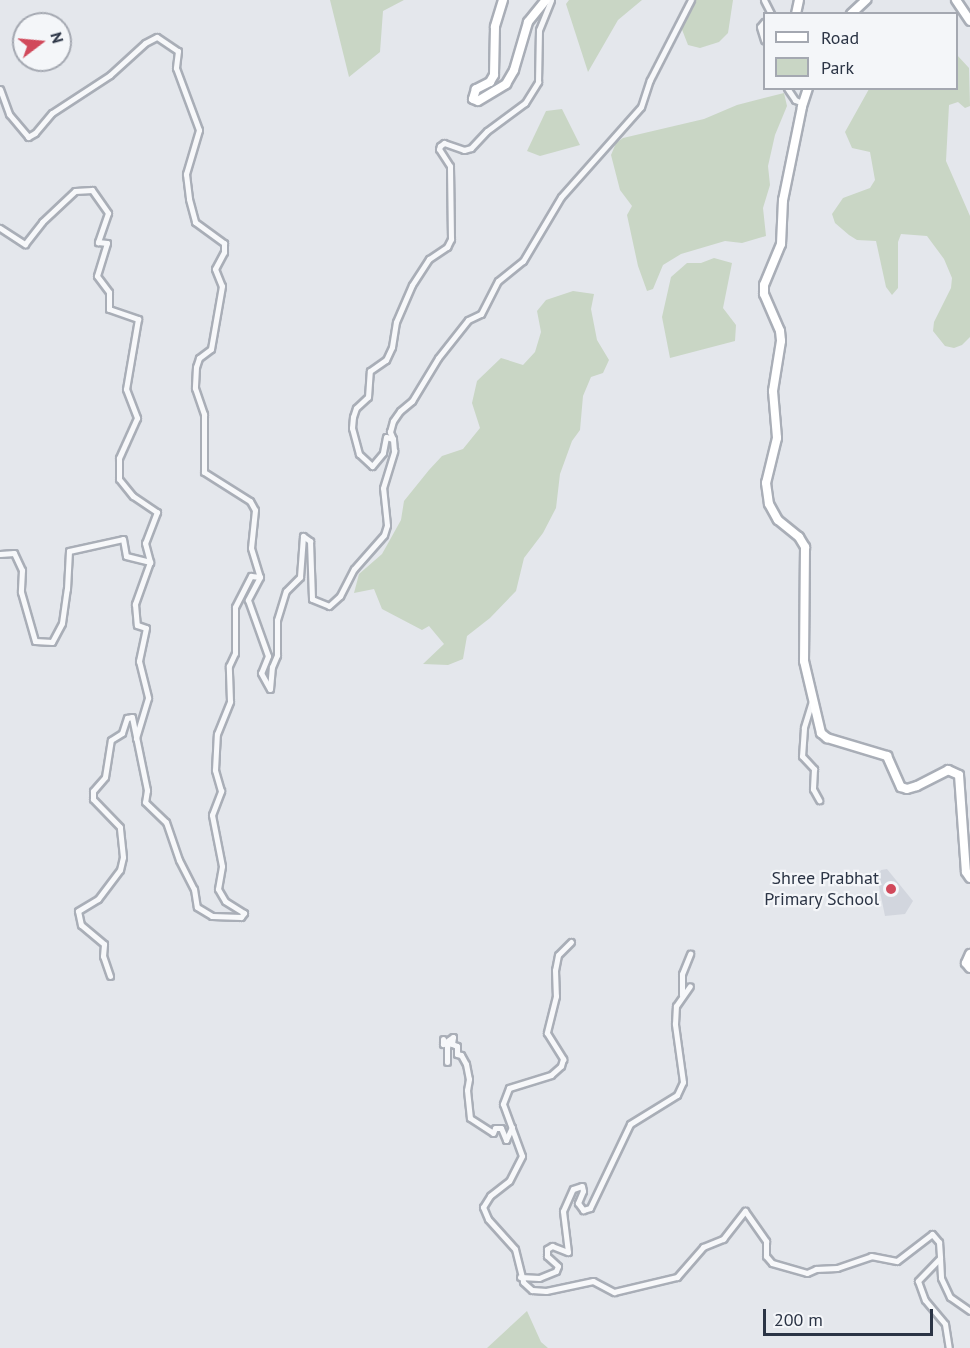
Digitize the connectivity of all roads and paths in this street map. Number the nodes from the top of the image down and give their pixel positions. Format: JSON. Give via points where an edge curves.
{"nodes":[{"id":1,"x":503,"y":0,"type":"edge"},
{"id":2,"x":546,"y":0,"type":"edge"},
{"id":3,"x":551,"y":0,"type":"edge"},
{"id":4,"x":691,"y":0,"type":"edge"},
{"id":5,"x":866,"y":0,"type":"edge"},
{"id":6,"x":956,"y":0,"type":"edge"},
{"id":7,"x":853,"y":12,"type":"edge"},
{"id":8,"x":970,"y":21,"type":"edge"},
{"id":9,"x":0,"y":89,"type":"edge"},
{"id":10,"x":788,"y":90,"type":"edge"},
{"id":11,"x":807,"y":90,"type":"edge"},
{"id":12,"x":803,"y":103,"type":"junction"},
{"id":13,"x":0,"y":228,"type":"edge"},
{"id":14,"x":393,"y":439,"type":"junction"},
{"id":15,"x":0,"y":554,"type":"edge"},
{"id":16,"x":150,"y":562,"type":"junction"},
{"id":17,"x":261,"y":577,"type":"junction"},
{"id":18,"x":813,"y":696,"type":"junction"},
{"id":19,"x":135,"y":741,"type":"junction"},
{"id":20,"x":819,"y":800,"type":"dead end"},
{"id":21,"x":970,"y":878,"type":"edge"},
{"id":22,"x":571,"y":942,"type":"dead end"},
{"id":23,"x":690,"y":954,"type":"dead end"},
{"id":24,"x":970,"y":954,"type":"edge"},
{"id":25,"x":970,"y":968,"type":"edge"},
{"id":26,"x":110,"y":976,"type":"dead end"},
{"id":27,"x":690,"y":986,"type":"dead end"},
{"id":28,"x":682,"y":995,"type":"junction"},
{"id":29,"x":451,"y":1038,"type":"junction"},
{"id":30,"x":443,"y":1039,"type":"dead end"},
{"id":31,"x":447,"y":1062,"type":"dead end"},
{"id":32,"x":512,"y":1127,"type":"junction"},
{"id":33,"x":939,"y":1258,"type":"junction"},
{"id":34,"x":519,"y":1277,"type":"junction"},
{"id":35,"x":970,"y":1311,"type":"edge"},
{"id":36,"x":949,"y":1348,"type":"edge"}],
"edges":[{"from":1,"to":2,"type":"main road","via":[[495,27],[494,75],[490,82],[476,89],[473,99],[478,101],[506,84],[528,22]]},
{"from":3,"to":14,"type":"street","via":[[539,30],[538,82],[525,103],[471,148],[464,150],[444,143],[440,146],[450,166],[451,239],[447,247],[429,259],[412,285],[396,322],[392,347],[386,360],[370,371],[368,397],[353,417],[359,454],[372,466],[383,453],[386,436]]},
{"from":4,"to":14,"type":"street","via":[[640,107],[561,197],[523,261],[498,281],[481,314],[468,320],[438,358],[412,401],[393,421]]},
{"from":5,"to":7,"type":"main road"},
{"from":6,"to":8,"type":"main road"},
{"from":9,"to":17,"type":"street","via":[[9,114],[28,137],[51,113],[110,75],[145,43],[157,38],[178,51],[176,68],[199,130],[186,174],[189,199],[195,222],[224,243],[215,269],[222,286],[211,349],[199,358],[196,367],[195,388],[204,414],[204,472],[250,501],[255,510],[251,548]]},
{"from":10,"to":12,"type":"street","via":[[795,100]]},
{"from":11,"to":12,"type":"main road"},
{"from":12,"to":18,"type":"main road","via":[[783,200],[781,244],[764,285],[781,341],[773,391],[777,438],[766,483],[771,511],[805,547],[804,661]]},
{"from":13,"to":16,"type":"street","via":[[25,244],[75,190],[92,190],[108,213],[98,242],[107,243],[97,276],[109,292],[109,309],[138,319],[126,389],[137,418],[119,458],[118,479],[133,496],[157,512],[145,543]]},
{"from":14,"to":17,"type":"street","via":[[394,451],[383,488],[387,525],[384,535],[329,606],[312,599],[310,541],[303,536],[300,577],[286,591],[277,620],[277,655],[270,689],[261,673],[268,657],[248,600]]},
{"from":15,"to":16,"type":"street","via":[[14,553],[22,570],[21,592],[35,641],[52,642],[62,623],[69,551],[123,539],[126,556]]},
{"from":16,"to":19,"type":"street","via":[[135,604],[137,625],[146,628],[139,661],[148,699]]},
{"from":17,"to":19,"type":"street","via":[[250,576],[235,608],[230,701],[217,734],[215,770],[221,791],[212,815],[222,866],[218,889],[225,901],[244,913],[241,917],[212,916],[197,907],[194,889],[166,822],[145,802],[147,790]]},
{"from":18,"to":20,"type":"street","via":[[804,728],[802,756],[814,769],[813,789]]},
{"from":18,"to":21,"type":"main road","via":[[821,733],[887,756],[901,787],[917,786],[948,770],[959,775],[966,872]]},
{"from":19,"to":26,"type":"street","via":[[132,717],[127,718],[122,733],[111,740],[105,777],[93,791],[93,799],[120,827],[120,870],[98,899],[78,912],[81,924],[104,944]]},
{"from":22,"to":32,"type":"street","via":[[558,955],[556,996],[546,1033],[563,1059],[561,1066],[550,1075],[509,1088],[503,1104]]},
{"from":23,"to":28,"type":"street","via":[[682,974]]},
{"from":24,"to":25,"type":"main road","via":[[966,963]]},
{"from":27,"to":28,"type":"street"},
{"from":28,"to":34,"type":"street","via":[[676,1006],[675,1024],[683,1082],[677,1095],[630,1124],[590,1208],[583,1210],[578,1203],[582,1186],[573,1188],[563,1211],[568,1252],[552,1246],[547,1249],[547,1256],[558,1266],[556,1271],[539,1278]]},
{"from":29,"to":30,"type":"street","via":[[443,1044]]},
{"from":29,"to":31,"type":"street"},
{"from":29,"to":32,"type":"street","via":[[469,1078],[470,1118],[493,1133],[495,1128],[501,1128],[506,1140]]},
{"from":32,"to":34,"type":"street","via":[[522,1156],[509,1181],[490,1196],[483,1208],[515,1249]]},
{"from":33,"to":34,"type":"street","via":[[939,1242],[932,1234],[897,1261],[871,1256],[807,1273],[788,1269],[766,1256],[766,1241],[745,1211],[723,1239],[703,1247],[677,1277],[614,1292],[593,1281],[546,1291],[532,1290]]},
{"from":33,"to":35,"type":"street","via":[[941,1278],[950,1297]]},
{"from":33,"to":36,"type":"street","via":[[918,1281],[925,1300],[945,1324]]}]}
